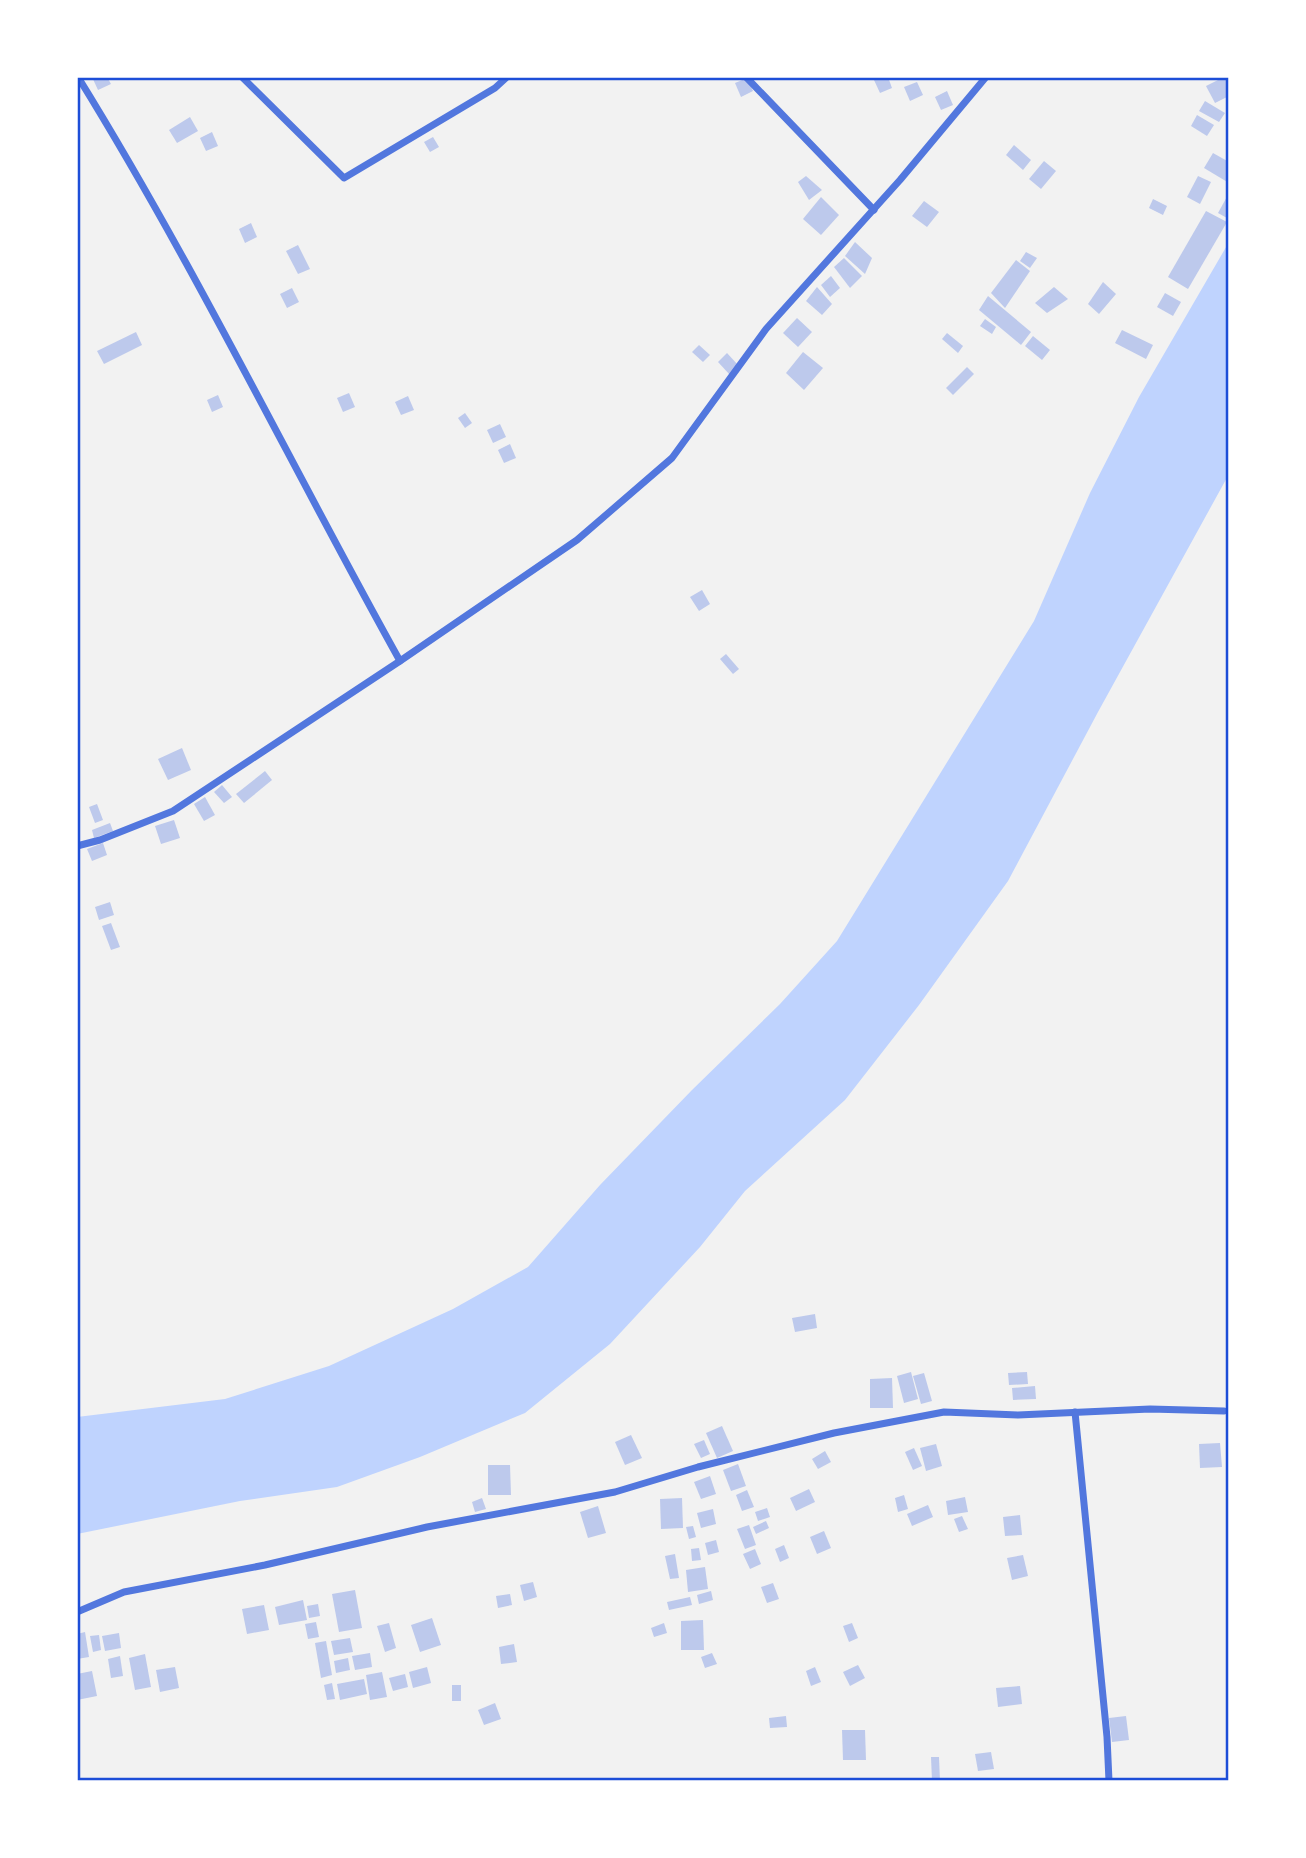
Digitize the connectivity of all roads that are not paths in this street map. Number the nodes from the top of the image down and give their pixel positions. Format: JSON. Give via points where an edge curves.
{"nodes":[{"id":1,"x":78,"y":77,"type":"edge"},
{"id":2,"x":242,"y":77,"type":"edge"},
{"id":3,"x":507,"y":77,"type":"edge"},
{"id":4,"x":746,"y":77,"type":"edge"},
{"id":5,"x":986,"y":77,"type":"edge"},
{"id":6,"x":874,"y":210,"type":"junction"},
{"id":7,"x":400,"y":661,"type":"junction"},
{"id":8,"x":77,"y":846,"type":"edge"},
{"id":9,"x":1224,"y":1411,"type":"dead end"},
{"id":10,"x":1075,"y":1412,"type":"junction"},
{"id":11,"x":77,"y":1612,"type":"edge"},
{"id":12,"x":1109,"y":1781,"type":"edge"}],
"edges":[{"from":1,"to":7,"type":"street","via":[[220,324]]},
{"from":2,"to":3,"type":"street","via":[[344,178]]},
{"from":4,"to":6,"type":"street"},
{"from":5,"to":6,"type":"street"},
{"from":6,"to":7,"type":"street","via":[[766,329],[672,458],[577,540]]},
{"from":7,"to":8,"type":"street","via":[[173,811]]},
{"from":9,"to":10,"type":"street"},
{"from":10,"to":11,"type":"street","via":[[944,1412],[834,1433],[615,1492],[124,1592]]},
{"from":10,"to":12,"type":"street"}]}
